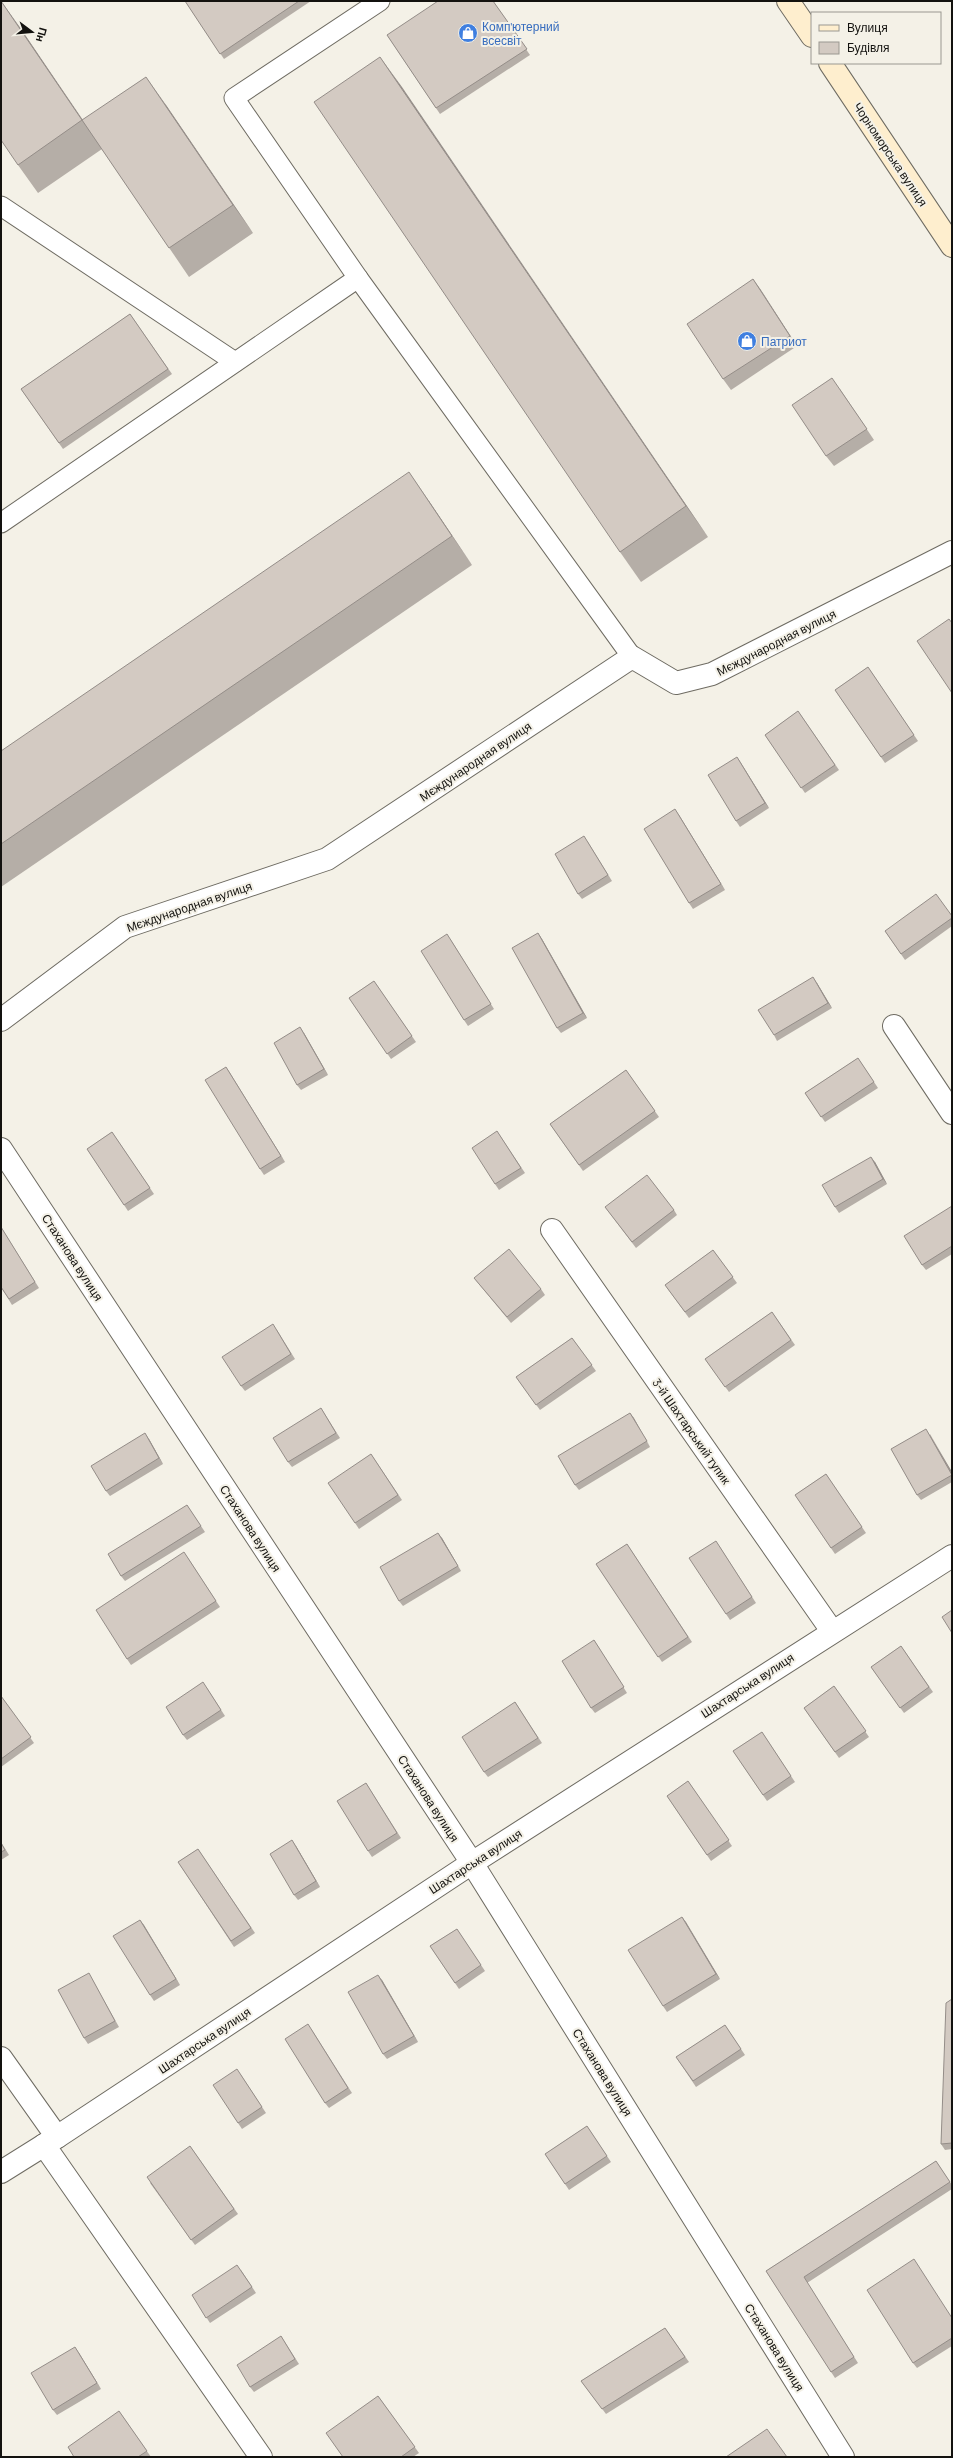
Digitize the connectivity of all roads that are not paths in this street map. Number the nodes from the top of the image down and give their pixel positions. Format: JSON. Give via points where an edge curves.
{"nodes":[{"id":1,"x":380,"y":1,"type":"edge"},
{"id":2,"x":788,"y":1,"type":"edge"},
{"id":3,"x":811,"y":35,"type":"edge"},
{"id":4,"x":831,"y":64,"type":"edge"},
{"id":5,"x":1,"y":206,"type":"edge"},
{"id":6,"x":952,"y":246,"type":"edge"},
{"id":7,"x":358,"y":278,"type":"junction"},
{"id":8,"x":235,"y":362,"type":"junction"},
{"id":9,"x":1,"y":523,"type":"edge"},
{"id":10,"x":952,"y":552,"type":"edge"},
{"id":11,"x":632,"y":657,"type":"junction"},
{"id":12,"x":1,"y":1020,"type":"edge"},
{"id":13,"x":894,"y":1026,"type":"dead end"},
{"id":14,"x":952,"y":1113,"type":"edge"},
{"id":15,"x":1,"y":1149,"type":"edge"},
{"id":16,"x":552,"y":1230,"type":"dead end"},
{"id":17,"x":952,"y":1556,"type":"edge"},
{"id":18,"x":832,"y":1631,"type":"junction"},
{"id":19,"x":472,"y":1863,"type":"junction"},
{"id":20,"x":1,"y":2058,"type":"edge"},
{"id":21,"x":51,"y":2141,"type":"junction"},
{"id":22,"x":1,"y":2172,"type":"edge"},
{"id":23,"x":261,"y":2457,"type":"edge"},
{"id":24,"x":844,"y":2457,"type":"edge"}],
"edges":[{"from":1,"to":7,"type":"lane","via":[[234,98]]},
{"from":2,"to":3,"type":"street"},
{"from":4,"to":6,"type":"street","name":"Чорноморська вулиця"},
{"from":5,"to":8,"type":"lane"},
{"from":7,"to":8,"type":"lane"},
{"from":7,"to":11,"type":"lane"},
{"from":8,"to":9,"type":"lane"},
{"from":10,"to":11,"type":"street","name":"Мєждународная вулиця","via":[[712,674],[676,683]]},
{"from":11,"to":12,"type":"street","name":"Мєждународная вулиця","via":[[327,859],[124,927]]},
{"from":13,"to":14,"type":"street"},
{"from":15,"to":19,"type":"street","name":"Стаханова вулиця"},
{"from":16,"to":18,"type":"street","name":"3-й Шахтарський тупик"},
{"from":17,"to":18,"type":"street","name":"Шахтарська вулиця"},
{"from":18,"to":19,"type":"street","name":"Шахтарська вулиця"},
{"from":19,"to":21,"type":"street","name":"Шахтарська вулиця"},
{"from":19,"to":24,"type":"street","name":"Стаханова вулиця"},
{"from":20,"to":21,"type":"street"},
{"from":21,"to":22,"type":"street","name":"Шахтарська вулиця"},
{"from":21,"to":23,"type":"street"}]}
